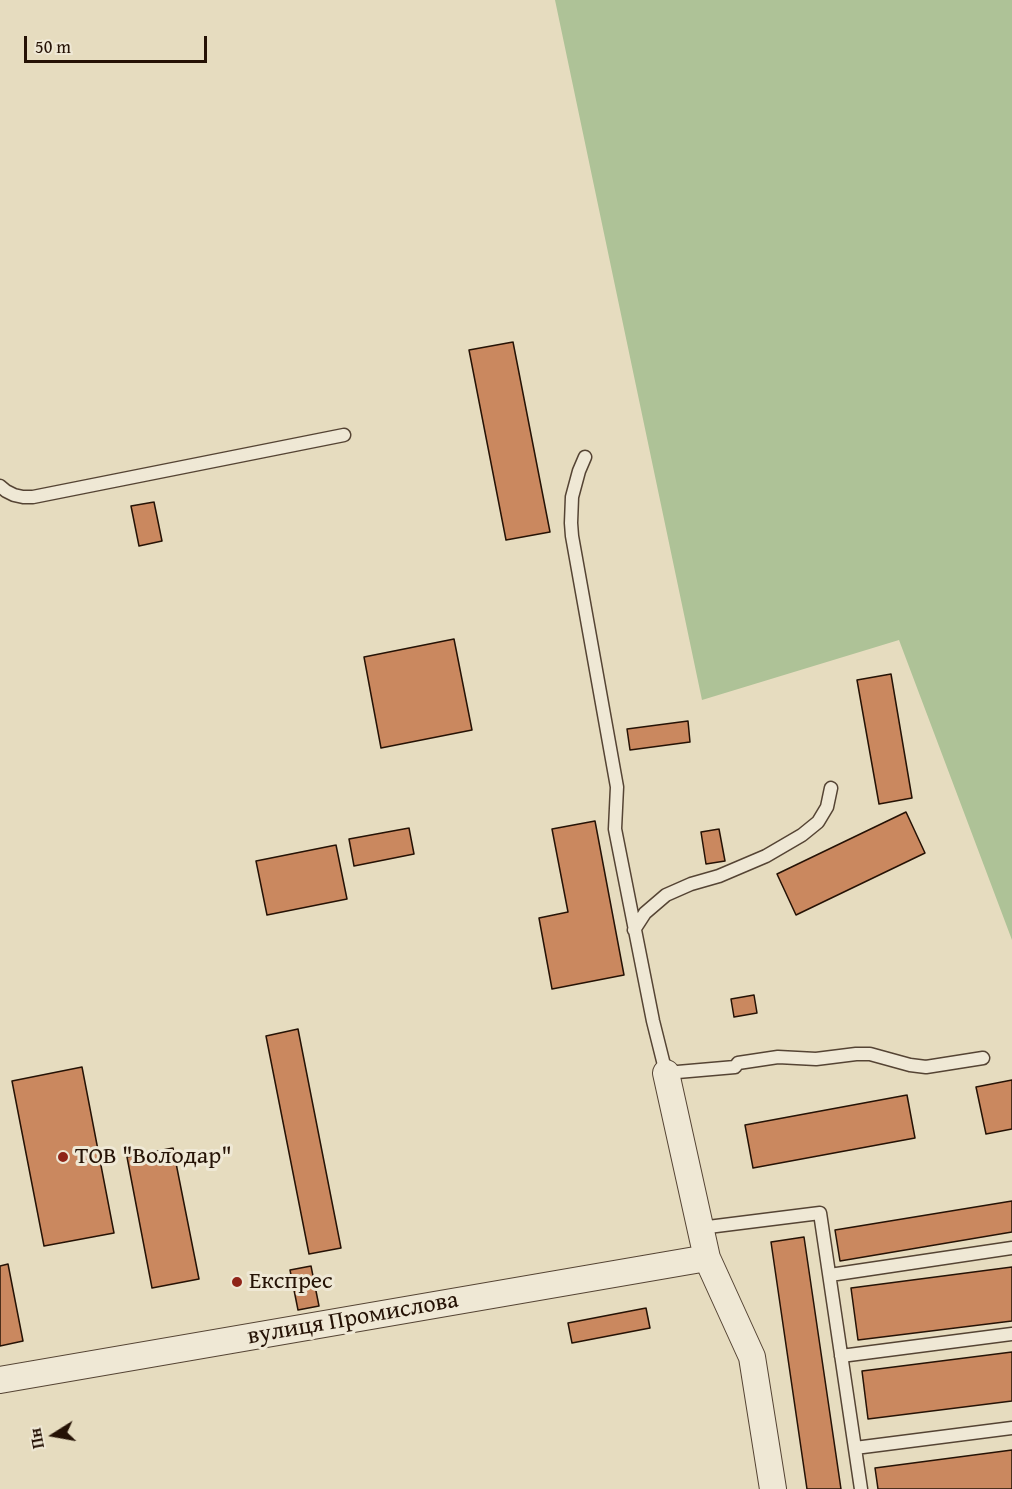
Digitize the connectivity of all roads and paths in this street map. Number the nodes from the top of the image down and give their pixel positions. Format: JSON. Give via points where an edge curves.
{"nodes":[{"id":1,"x":344,"y":435,"type":"dead end"},
{"id":2,"x":585,"y":457,"type":"dead end"},
{"id":3,"x":0,"y":486,"type":"edge"},
{"id":4,"x":831,"y":788,"type":"dead end"},
{"id":5,"x":634,"y":930,"type":"junction"},
{"id":6,"x":983,"y":1058,"type":"dead end"},
{"id":7,"x":666,"y":1073,"type":"junction"},
{"id":8,"x":700,"y":1228,"type":"junction"},
{"id":9,"x":1012,"y":1248,"type":"edge"},
{"id":10,"x":707,"y":1258,"type":"junction"},
{"id":11,"x":830,"y":1275,"type":"junction"},
{"id":12,"x":1012,"y":1334,"type":"edge"},
{"id":13,"x":842,"y":1356,"type":"junction"},
{"id":14,"x":0,"y":1380,"type":"edge"},
{"id":15,"x":1012,"y":1428,"type":"edge"},
{"id":16,"x":855,"y":1448,"type":"junction"},
{"id":17,"x":773,"y":1489,"type":"edge"},
{"id":18,"x":861,"y":1489,"type":"edge"}],
"edges":[{"from":1,"to":3,"type":"lane","via":[[33,496],[14,495]]},
{"from":2,"to":5,"type":"lane","via":[[573,490],[572,530],[617,787],[615,829]]},
{"from":4,"to":5,"type":"lane","via":[[827,807],[818,822],[802,836],[766,856],[666,895],[645,913]]},
{"from":5,"to":7,"type":"lane"},
{"from":6,"to":7,"type":"lane","via":[[926,1067],[870,1054],[816,1059],[778,1057],[738,1063],[735,1067]]},
{"from":7,"to":8,"type":"street"},
{"from":8,"to":10,"type":"street"},
{"from":8,"to":11,"type":"lane","via":[[820,1213]]},
{"from":9,"to":11,"type":"lane"},
{"from":10,"to":14,"type":"street","name":"вулиця Промислова"},
{"from":10,"to":17,"type":"street","via":[[752,1357]]},
{"from":11,"to":13,"type":"lane"},
{"from":12,"to":13,"type":"lane"},
{"from":13,"to":16,"type":"lane"},
{"from":15,"to":16,"type":"lane"},
{"from":16,"to":18,"type":"lane"}]}
